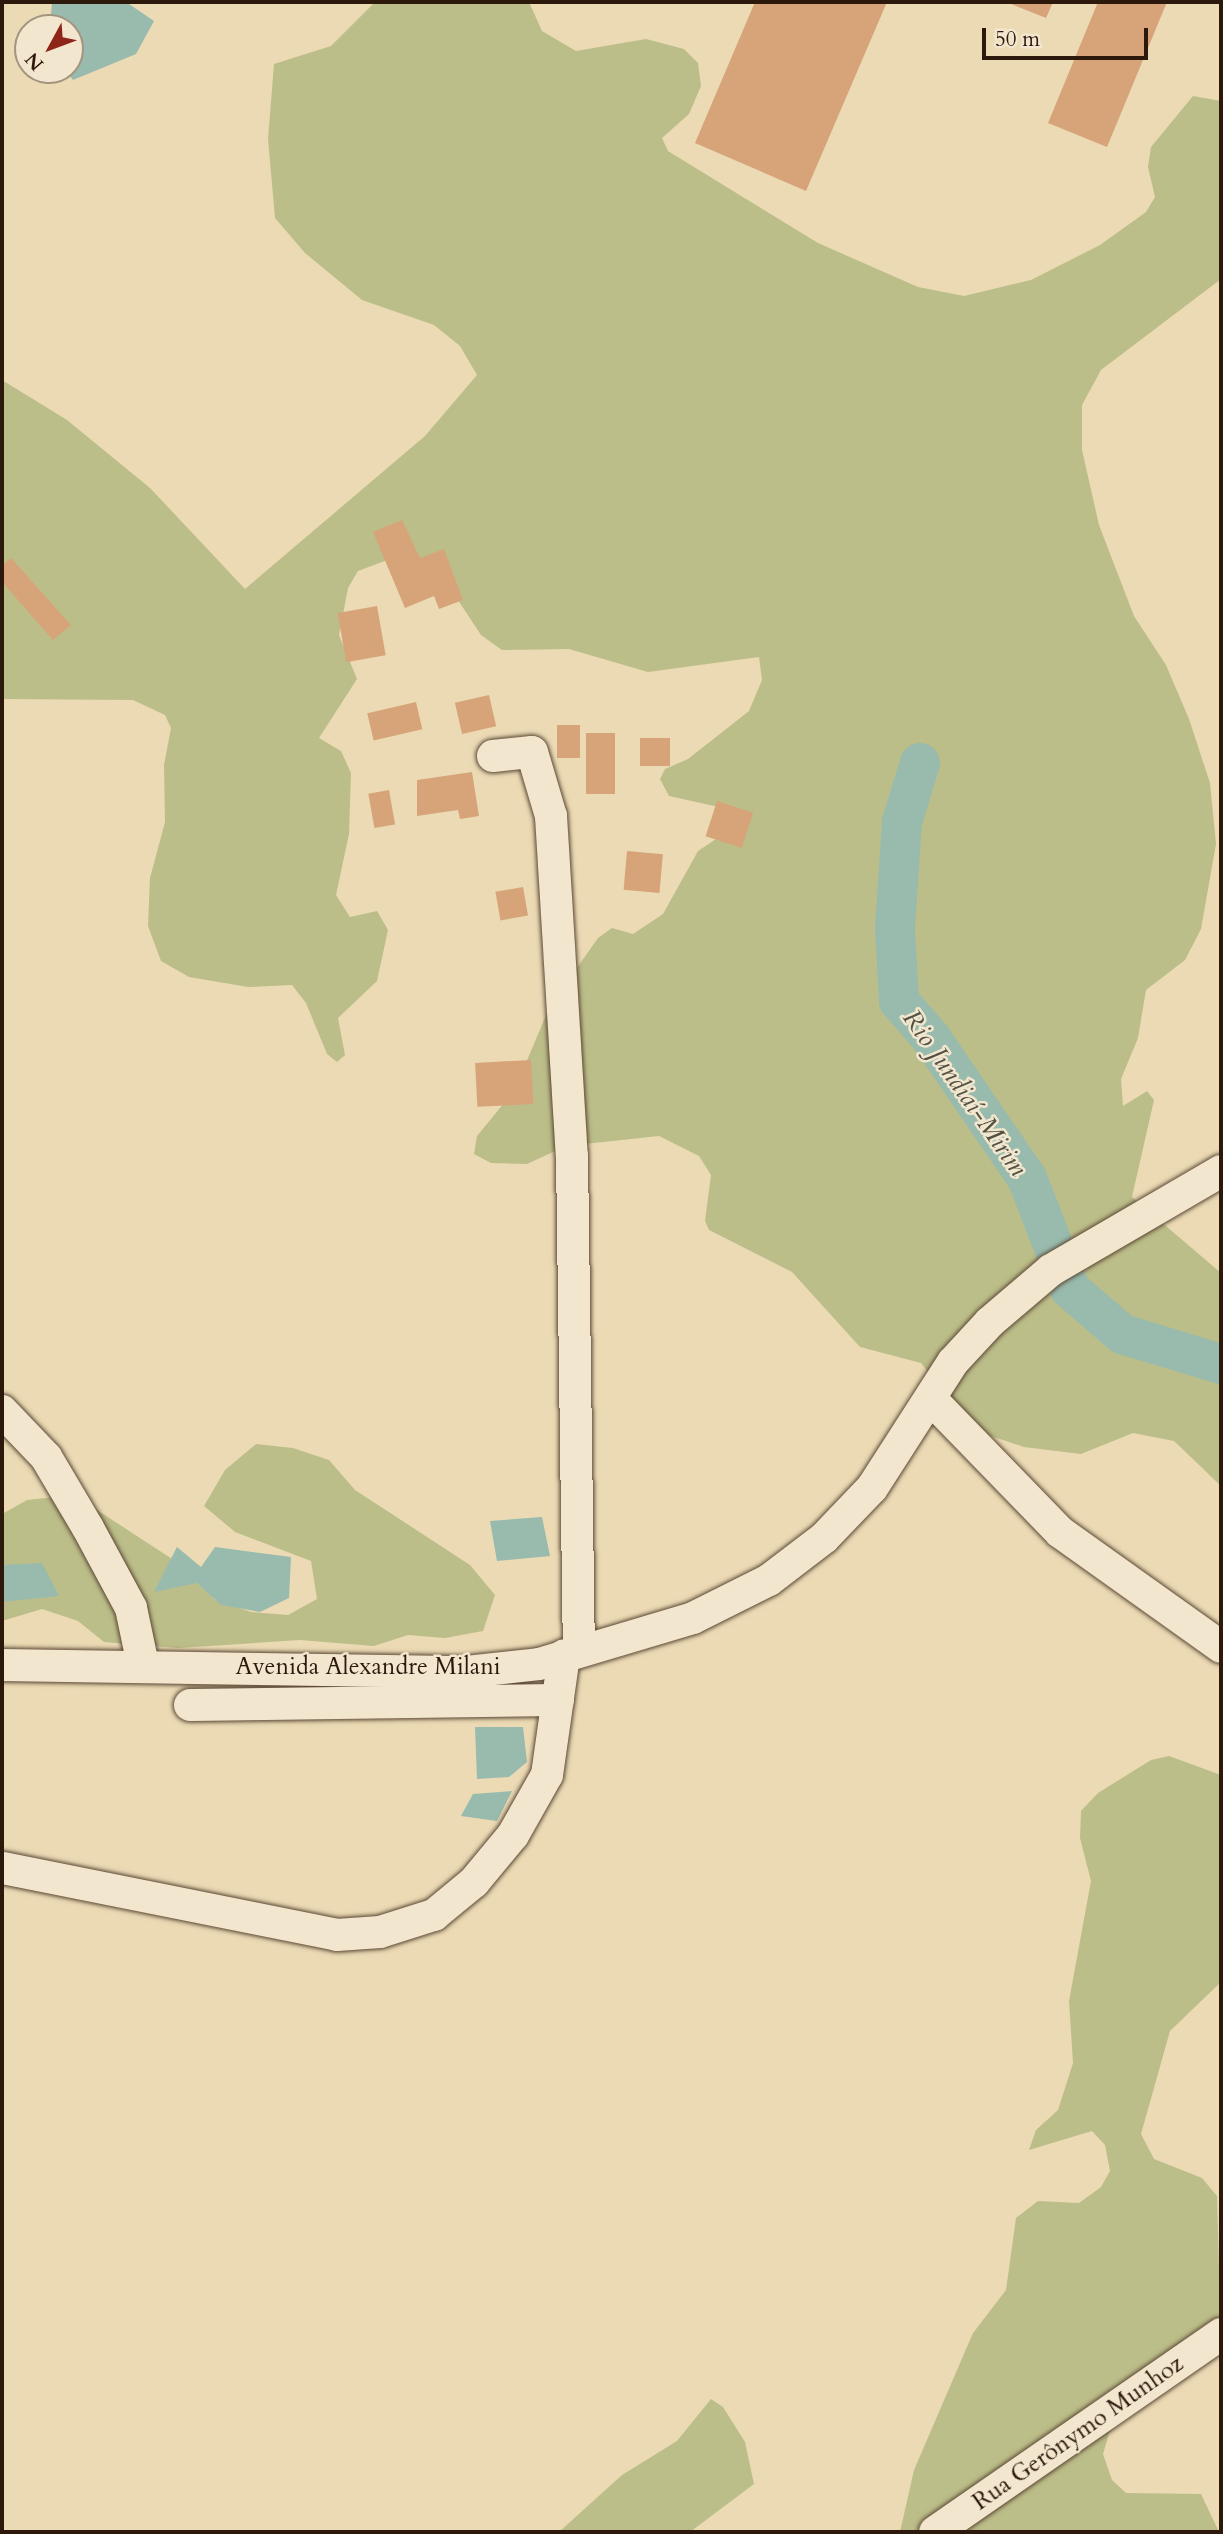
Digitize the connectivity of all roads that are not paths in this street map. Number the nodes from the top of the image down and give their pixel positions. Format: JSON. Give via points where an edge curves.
{"nodes":[{"id":1,"x":493,"y":756,"type":"dead end"},
{"id":2,"x":1221,"y":1171,"type":"edge"},
{"id":3,"x":933,"y":1401,"type":"junction"},
{"id":4,"x":2,"y":1411,"type":"edge"},
{"id":5,"x":1221,"y":1647,"type":"edge"},
{"id":6,"x":572,"y":1652,"type":"junction"},
{"id":7,"x":2,"y":1665,"type":"edge"},
{"id":8,"x":144,"y":1665,"type":"junction"},
{"id":9,"x":558,"y":1700,"type":"junction"},
{"id":10,"x":190,"y":1705,"type":"dead end"},
{"id":11,"x":3,"y":1868,"type":"edge"},
{"id":12,"x":1221,"y":2334,"type":"edge"},
{"id":13,"x":935,"y":2532,"type":"edge"}],
"edges":[{"from":1,"to":6,"type":"street","via":[[532,752],[551,816],[572,1156]]},
{"from":2,"to":3,"type":"street","name":"Avenida Alexandre Milani","via":[[1051,1270],[962,1352]]},
{"from":3,"to":5,"type":"street","via":[[1060,1532]]},
{"from":3,"to":6,"type":"street","name":"Avenida Alexandre Milani","via":[[872,1488],[824,1538],[769,1580],[693,1618]]},
{"from":4,"to":8,"type":"street","via":[[46,1457],[88,1528],[131,1608]]},
{"from":6,"to":8,"type":"street","name":"Avenida Alexandre Milani","via":[[539,1664],[467,1672]]},
{"from":6,"to":9,"type":"street"},
{"from":7,"to":8,"type":"street","name":"Avenida Alexandre Milani"},
{"from":9,"to":10,"type":"street"},
{"from":9,"to":11,"type":"street","via":[[547,1776],[513,1835],[474,1882],[434,1915],[380,1932],[337,1935]]},
{"from":12,"to":13,"type":"street","name":"Rua Gerônymo Munhoz"}]}
